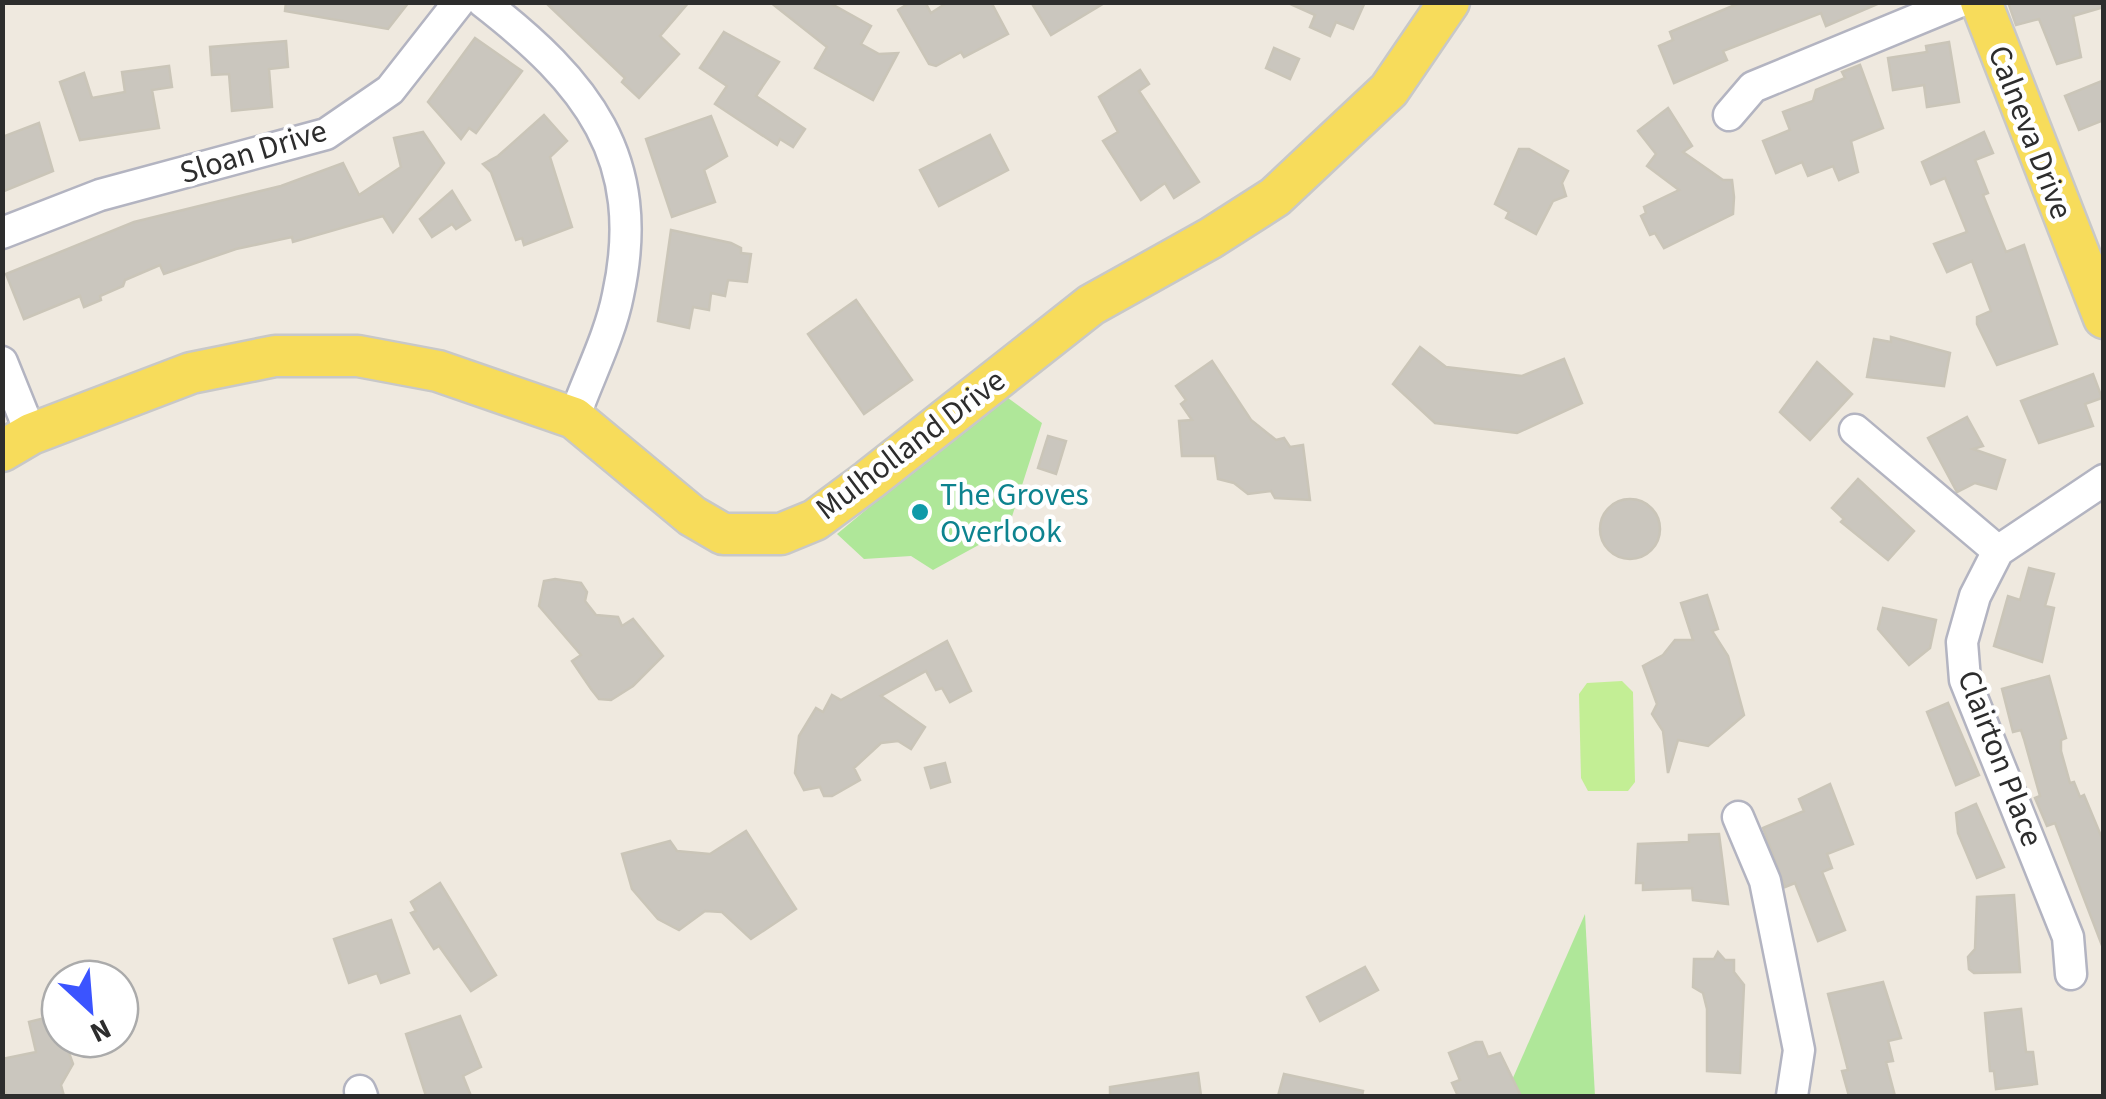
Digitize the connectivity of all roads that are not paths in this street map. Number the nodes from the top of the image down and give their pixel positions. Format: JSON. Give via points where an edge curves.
{"nodes":[{"id":1,"x":460,"y":2,"type":"edge"},
{"id":2,"x":483,"y":2,"type":"edge"},
{"id":3,"x":1448,"y":2,"type":"edge"},
{"id":4,"x":1959,"y":2,"type":"edge"},
{"id":5,"x":1981,"y":2,"type":"edge"},
{"id":6,"x":1729,"y":115,"type":"dead end"},
{"id":7,"x":2,"y":233,"type":"edge"},
{"id":8,"x":2104,"y":318,"type":"edge"},
{"id":9,"x":2,"y":362,"type":"edge"},
{"id":10,"x":574,"y":418,"type":"junction"},
{"id":11,"x":1854,"y":430,"type":"dead end"},
{"id":12,"x":17,"y":443,"type":"edge"},
{"id":13,"x":2104,"y":480,"type":"edge"},
{"id":14,"x":1998,"y":551,"type":"junction"},
{"id":15,"x":1738,"y":817,"type":"dead end"},
{"id":16,"x":2070,"y":974,"type":"dead end"},
{"id":17,"x":1792,"y":1096,"type":"edge"}],
"edges":[{"from":1,"to":7,"type":"street","name":"Sloan Drive","via":[[390,90],[326,134],[100,195]]},
{"from":2,"to":10,"type":"street","via":[[575,85],[620,165],[626,236],[618,297]]},
{"from":3,"to":10,"type":"main road","name":"Mulholland Drive","via":[[1390,90],[1275,196],[1092,305],[814,520],[780,534],[723,534]]},
{"from":4,"to":6,"type":"street","via":[[1753,87]]},
{"from":5,"to":8,"type":"main road","name":"Calneva Drive"},
{"from":9,"to":12,"type":"street"},
{"from":10,"to":12,"type":"main road","name":"Mulholland Drive","via":[[438,371],[358,356],[275,356],[191,373]]},
{"from":11,"to":14,"type":"street"},
{"from":13,"to":14,"type":"street","name":"Clairton Place"},
{"from":14,"to":16,"type":"street","name":"Clairton Place","via":[[1962,642],[1965,680],[2068,937]]},
{"from":15,"to":17,"type":"street","via":[[1765,881],[1799,1050]]}]}
